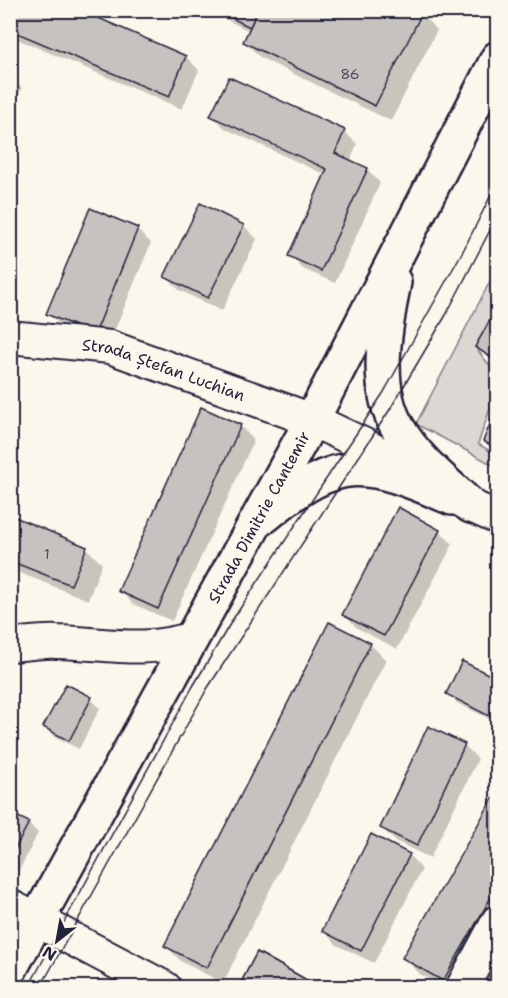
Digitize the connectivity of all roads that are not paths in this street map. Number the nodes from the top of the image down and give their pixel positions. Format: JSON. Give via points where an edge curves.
{"nodes":[{"id":1,"x":498,"y":58,"type":"edge"},
{"id":2,"x":403,"y":244,"type":"junction"},
{"id":3,"x":10,"y":337,"type":"edge"},
{"id":4,"x":312,"y":420,"type":"junction"},
{"id":5,"x":484,"y":512,"type":"edge"},
{"id":6,"x":254,"y":525,"type":"junction"},
{"id":7,"x":10,"y":621,"type":"edge"},
{"id":8,"x":192,"y":638,"type":"junction"},
{"id":9,"x":56,"y":642,"type":"junction"},
{"id":10,"x":10,"y":645,"type":"edge"},
{"id":11,"x":24,"y":913,"type":"edge"},
{"id":12,"x":498,"y":921,"type":"edge"},
{"id":13,"x":10,"y":969,"type":"edge"},
{"id":14,"x":165,"y":987,"type":"edge"},
{"id":15,"x":462,"y":987,"type":"edge"}],
"edges":[{"from":1,"to":2,"type":"main road","name":"Strada Dimitrie Cantemir"},
{"from":2,"to":4,"type":"main road","name":"Strada Dimitrie Cantemir"},
{"from":2,"to":5,"type":"main road","via":[[387,315],[384,392],[389,411],[408,443],[436,474]]},
{"from":3,"to":4,"type":"street","name":"Strada Ștefan Luchian","via":[[110,347]]},
{"from":4,"to":5,"type":"street","name":"Strada Ștefan Luchian","via":[[367,446]]},
{"from":4,"to":6,"type":"main road","name":"Strada Dimitrie Cantemir"},
{"from":5,"to":6,"type":"main road","via":[[394,475],[352,468],[309,483]]},
{"from":6,"to":8,"type":"main road","name":"Strada Dimitrie Cantemir"},
{"from":7,"to":9,"type":"street"},
{"from":8,"to":9,"type":"street","via":[[159,647],[132,648]]},
{"from":8,"to":11,"type":"main road","name":"Strada Dimitrie Cantemir"},
{"from":9,"to":10,"type":"street"},
{"from":11,"to":13,"type":"main road","name":"Strada Dimitrie Cantemir"},
{"from":11,"to":14,"type":"street"},
{"from":12,"to":15,"type":"street"}]}
